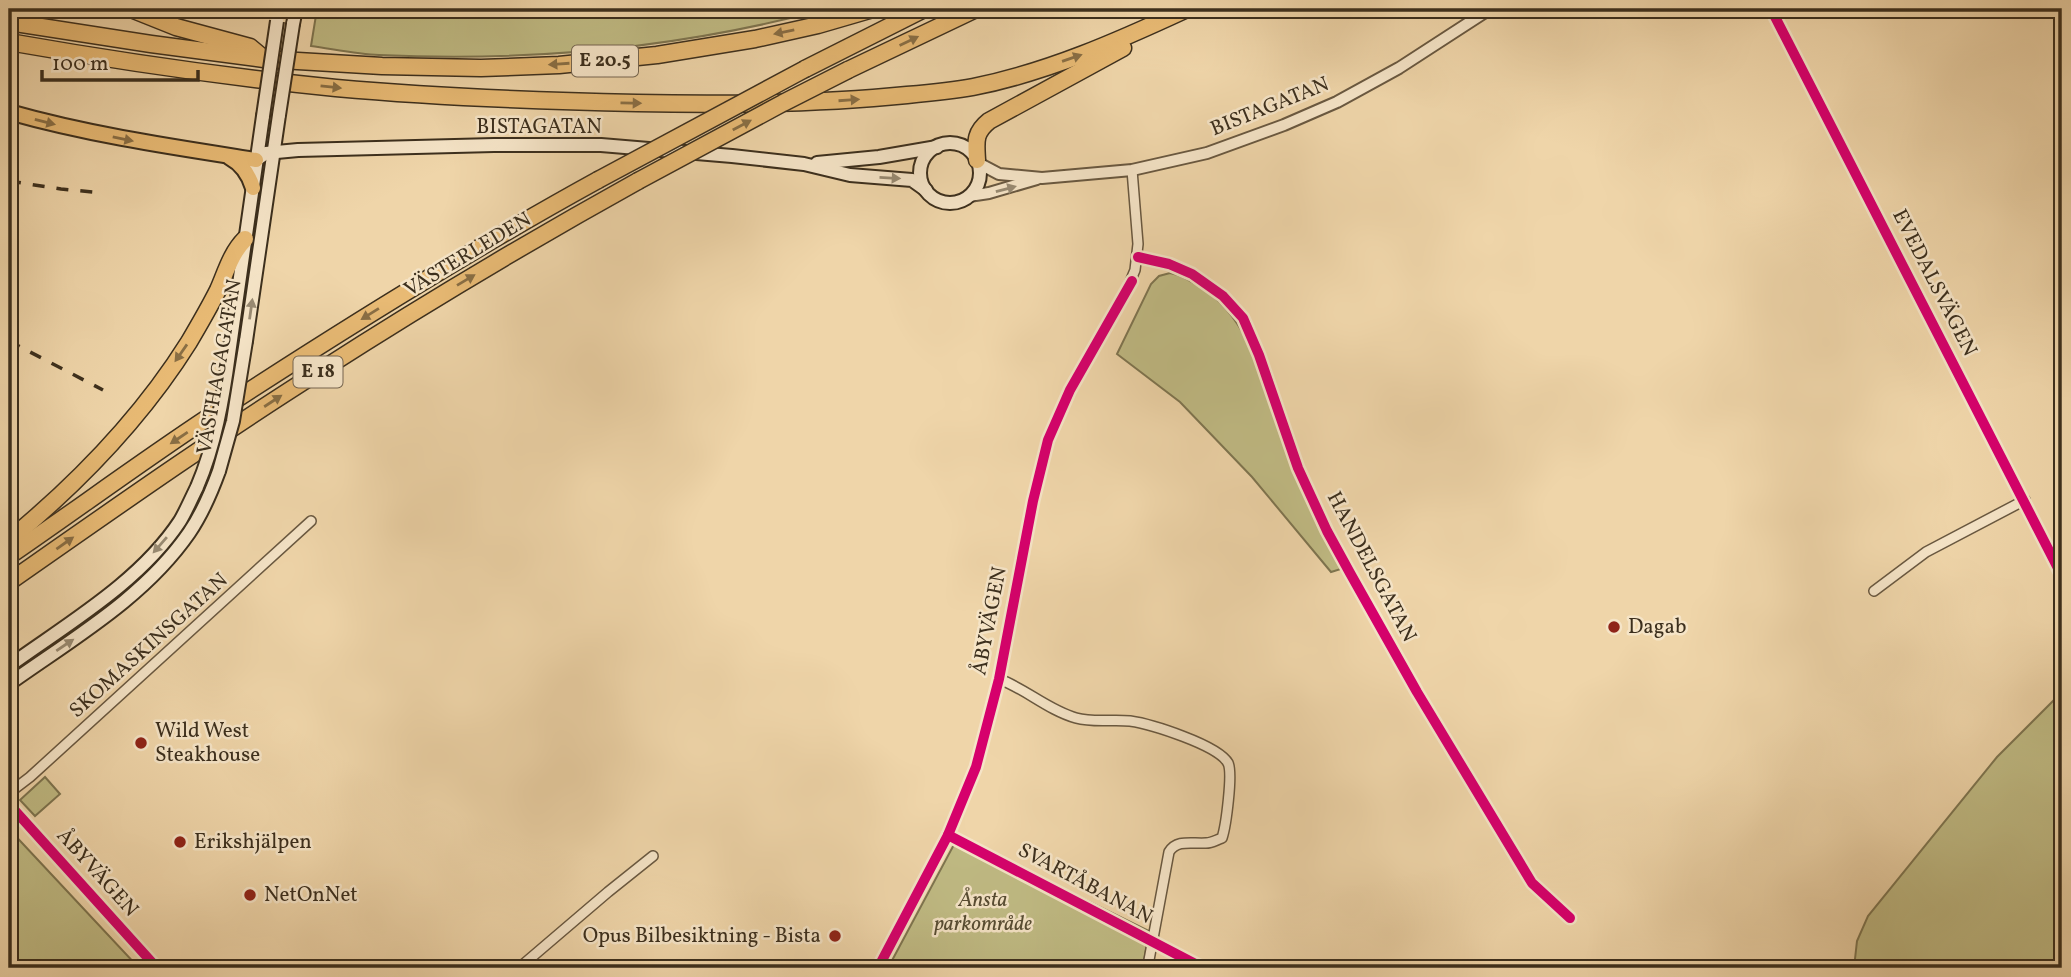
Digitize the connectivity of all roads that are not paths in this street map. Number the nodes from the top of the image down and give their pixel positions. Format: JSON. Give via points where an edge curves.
{"nodes":[{"id":1,"x":131,"y":9,"type":"edge"},
{"id":2,"x":296,"y":9,"type":"edge"},
{"id":3,"x":873,"y":9,"type":"edge"},
{"id":4,"x":924,"y":9,"type":"edge"},
{"id":5,"x":976,"y":9,"type":"edge"},
{"id":6,"x":1186,"y":9,"type":"edge"},
{"id":7,"x":1490,"y":9,"type":"edge"},
{"id":8,"x":1772,"y":9,"type":"edge"},
{"id":9,"x":278,"y":15,"type":"edge"},
{"id":10,"x":9,"y":22,"type":"edge"},
{"id":11,"x":9,"y":42,"type":"edge"},
{"id":12,"x":264,"y":59,"type":"junction"},
{"id":13,"x":9,"y":112,"type":"edge"},
{"id":14,"x":938,"y":147,"type":"junction"},
{"id":15,"x":274,"y":153,"type":"junction"},
{"id":16,"x":979,"y":162,"type":"junction"},
{"id":17,"x":804,"y":164,"type":"junction"},
{"id":18,"x":252,"y":168,"type":"junction"},
{"id":19,"x":1132,"y":170,"type":"junction"},
{"id":20,"x":1042,"y":178,"type":"junction"},
{"id":21,"x":253,"y":188,"type":"joint"},
{"id":22,"x":926,"y":190,"type":"junction"},
{"id":23,"x":969,"y":196,"type":"junction"},
{"id":24,"x":245,"y":239,"type":"junction"},
{"id":25,"x":1138,"y":257,"type":"junction"},
{"id":26,"x":2025,"y":500,"type":"junction"},
{"id":27,"x":311,"y":521,"type":"dead end"},
{"id":28,"x":9,"y":540,"type":"edge"},
{"id":29,"x":9,"y":556,"type":"edge"},
{"id":30,"x":2062,"y":576,"type":"edge"},
{"id":31,"x":9,"y":582,"type":"edge"},
{"id":32,"x":1874,"y":591,"type":"dead end"},
{"id":33,"x":9,"y":666,"type":"edge"},
{"id":34,"x":999,"y":679,"type":"junction"},
{"id":35,"x":9,"y":684,"type":"edge"},
{"id":36,"x":9,"y":793,"type":"edge"},
{"id":37,"x":9,"y":804,"type":"edge"},
{"id":38,"x":653,"y":856,"type":"dead end"},
{"id":39,"x":1570,"y":918,"type":"dead end"},
{"id":40,"x":1149,"y":960,"type":"dead end"},
{"id":41,"x":157,"y":968,"type":"edge"},
{"id":42,"x":519,"y":968,"type":"edge"},
{"id":43,"x":878,"y":968,"type":"edge"}],
"edges":[{"from":1,"to":12,"type":"highway","number":"E 20.5","via":[[250,47]]},
{"from":2,"to":15,"type":"main road","name":"VÄSTHAGAGATAN","bridge":true},
{"from":3,"to":12,"type":"highway","number":"E 20.5","one_way":true,"via":[[755,39],[572,64],[433,68]]},
{"from":4,"to":29,"type":"highway","name":"VÄSTERLEDEN","number":"E 18","one_way":true,"bridge":true,"via":[[598,180],[447,267],[207,418]]},
{"from":31,"to":5,"type":"highway","name":"VÄSTERLEDEN","number":"E 18","one_way":true,"bridge":true,"via":[[320,371],[480,271],[783,103]]},
{"from":11,"to":6,"type":"highway","number":"E 20.5","one_way":true,"via":[[263,80],[375,91],[576,102],[826,102],[950,90],[1014,77],[1089,52]]},
{"from":6,"to":16,"type":"highway","number":"E 20.5","via":[[989,121],[976,135]]},
{"from":7,"to":19,"type":"street","name":"BISTAGATAN","via":[[1399,68],[1320,110],[1207,153]]},
{"from":8,"to":26,"type":"street","name":"EVEDALSVÄGEN"},
{"from":9,"to":18,"type":"main road","bridge":true},
{"from":10,"to":12,"type":"highway","number":"E 20.5"},
{"from":13,"to":18,"type":"main road","one_way":true,"via":[[132,141],[226,155]]},
{"from":14,"to":16,"type":"main road","via":[[960,144]]},
{"from":14,"to":17,"type":"main road","name":"BISTAGATAN"},
{"from":14,"to":22,"type":"main road","via":[[920,167],[920,181]]},
{"from":15,"to":17,"type":"main road","name":"BISTAGATAN","via":[[556,144]]},
{"from":15,"to":18,"type":"main road","name":"BISTAGATAN","via":[[266,153]]},
{"from":35,"to":15,"type":"main road","name":"VÄSTHAGAGATAN","one_way":true,"bridge":true,"via":[[150,578],[188,534],[206,503],[233,421]]},
{"from":16,"to":20,"type":"street","name":"BISTAGATAN","via":[[999,174]]},
{"from":16,"to":23,"type":"main road","number":"E 20.5","via":[[979,181]]},
{"from":17,"to":22,"type":"main road","name":"BISTAGATAN","one_way":true,"via":[[850,175],[912,180]]},
{"from":18,"to":21,"type":"main road"},
{"from":19,"to":20,"type":"street","name":"BISTAGATAN"},
{"from":19,"to":25,"type":"street","name":"ÅBYVÄGEN"},
{"from":23,"to":20,"type":"street","name":"BISTAGATAN","one_way":true},
{"from":21,"to":24,"type":"main road","name":"VÄSTHAGAGATAN"},
{"from":22,"to":23,"type":"main road","via":[[948,203]]},
{"from":24,"to":28,"type":"highway","one_way":true,"via":[[235,249],[205,316],[153,391],[83,473]]},
{"from":24,"to":33,"type":"main road","name":"VÄSTHAGAGATAN","one_way":true,"bridge":true,"via":[[217,425],[197,488],[180,521],[144,563]]},
{"from":25,"to":34,"type":"street","name":"ÅBYVÄGEN","via":[[1125,294],[1057,415],[1041,464]]},
{"from":25,"to":39,"type":"street","name":"HANDELSGATAN","via":[[1192,274],[1223,296],[1242,318],[1298,468],[1327,531],[1532,883]]},
{"from":26,"to":30,"type":"street","name":"EVEDALSVÄGEN"},
{"from":26,"to":32,"type":"street","via":[[1926,552]]},
{"from":27,"to":36,"type":"street","name":"SKOMASKINSGATAN"},
{"from":34,"to":40,"type":"street","via":[[1074,718],[1128,721],[1172,732],[1230,765],[1222,838],[1182,843],[1169,852]]},
{"from":34,"to":43,"type":"street","name":"ÅBYVÄGEN","via":[[961,807]]},
{"from":37,"to":41,"type":"street","name":"ÅBYVÄGEN"},
{"from":38,"to":42,"type":"street"}]}
